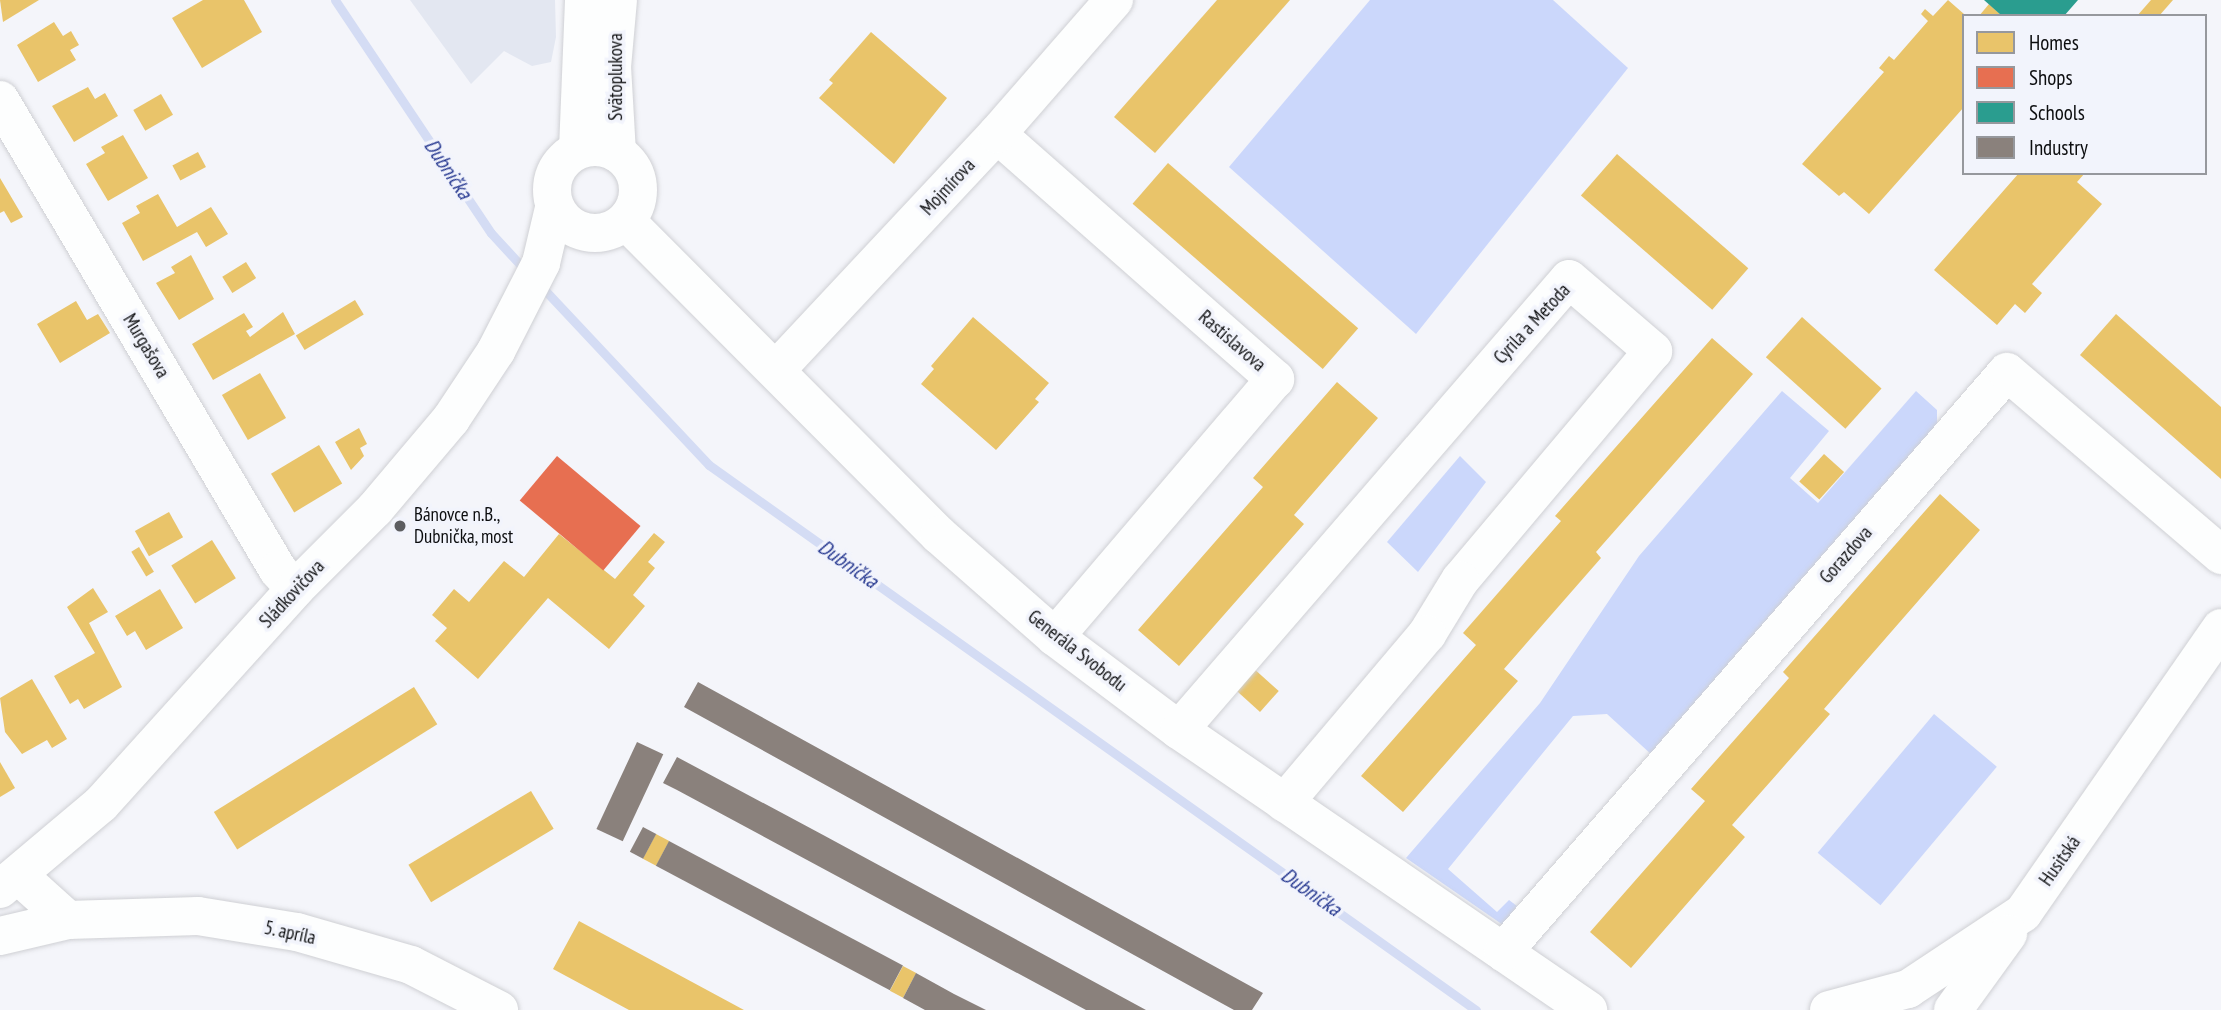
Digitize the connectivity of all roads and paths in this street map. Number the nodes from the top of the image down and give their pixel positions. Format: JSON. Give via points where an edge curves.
{"nodes":[{"id":1,"x":584,"y":0,"type":"edge"},
{"id":2,"x":618,"y":0,"type":"edge"},
{"id":3,"x":1114,"y":0,"type":"edge"},
{"id":4,"x":0,"y":100,"type":"edge"},
{"id":5,"x":998,"y":134,"type":"junction"},
{"id":6,"x":578,"y":150,"type":"junction"},
{"id":7,"x":617,"y":153,"type":"junction"},
{"id":8,"x":567,"y":220,"type":"junction"},
{"id":9,"x":626,"y":221,"type":"junction"},
{"id":10,"x":776,"y":370,"type":"junction"},
{"id":11,"x":2221,"y":555,"type":"edge"},
{"id":12,"x":295,"y":589,"type":"junction"},
{"id":13,"x":2221,"y":628,"type":"edge"},
{"id":14,"x":1055,"y":637,"type":"junction"},
{"id":15,"x":1179,"y":730,"type":"junction"},
{"id":16,"x":1284,"y":803,"type":"junction"},
{"id":17,"x":9,"y":882,"type":"edge"},
{"id":18,"x":2023,"y":913,"type":"junction"},
{"id":19,"x":68,"y":920,"type":"junction"},
{"id":20,"x":0,"y":936,"type":"edge"},
{"id":21,"x":1503,"y":952,"type":"junction"},
{"id":22,"x":499,"y":1010,"type":"edge"},
{"id":23,"x":1588,"y":1010,"type":"edge"},
{"id":24,"x":1829,"y":1010,"type":"edge"},
{"id":25,"x":1953,"y":1010,"type":"edge"}],
"edges":[{"from":1,"to":6,"type":"street","name":"Svätoplukova"},
{"from":2,"to":7,"type":"street","name":"Svätoplukova","via":[[612,67]]},
{"from":3,"to":5,"type":"street","name":"Mojmírova"},
{"from":4,"to":12,"type":"street","name":"Murgašova","via":[[278,570]]},
{"from":5,"to":10,"type":"street","name":"Mojmírova"},
{"from":5,"to":14,"type":"street","name":"Rastislavova","via":[[1275,379]]},
{"from":6,"to":7,"type":"street","via":[[597,147]]},
{"from":6,"to":8,"type":"street","via":[[552,179]]},
{"from":7,"to":9,"type":"street","via":[[635,175],[637,200]]},
{"from":8,"to":9,"type":"street","via":[[605,233]]},
{"from":8,"to":12,"type":"street","name":"Sládkovičova","via":[[496,351],[451,419],[375,509]]},
{"from":9,"to":10,"type":"street","name":"Generála Svobodu"},
{"from":10,"to":14,"type":"street","name":"Generála Svobodu","via":[[939,535]]},
{"from":11,"to":21,"type":"street","name":"Gorazdova","via":[[2007,372]]},
{"from":12,"to":17,"type":"street","name":"Sládkovičova","via":[[101,804]]},
{"from":13,"to":18,"type":"street","name":"Husitská"},
{"from":14,"to":15,"type":"street","name":"Generála Svobodu"},
{"from":15,"to":16,"type":"street","name":"Generála Svobodu"},
{"from":15,"to":16,"type":"street","name":"Cyrila a Metoda","via":[[1569,279],[1653,351],[1460,580],[1427,634]]},
{"from":16,"to":21,"type":"street","name":"Generála Svobodu"},
{"from":17,"to":19,"type":"street"},
{"from":18,"to":24,"type":"street","name":"Husitská","via":[[1908,989]]},
{"from":18,"to":25,"type":"street"},
{"from":19,"to":20,"type":"street","name":"5. apríla"},
{"from":19,"to":22,"type":"street","name":"5. apríla","via":[[198,916],[297,932],[411,965]]},
{"from":21,"to":23,"type":"street","name":"Generála Svobodu"}]}
